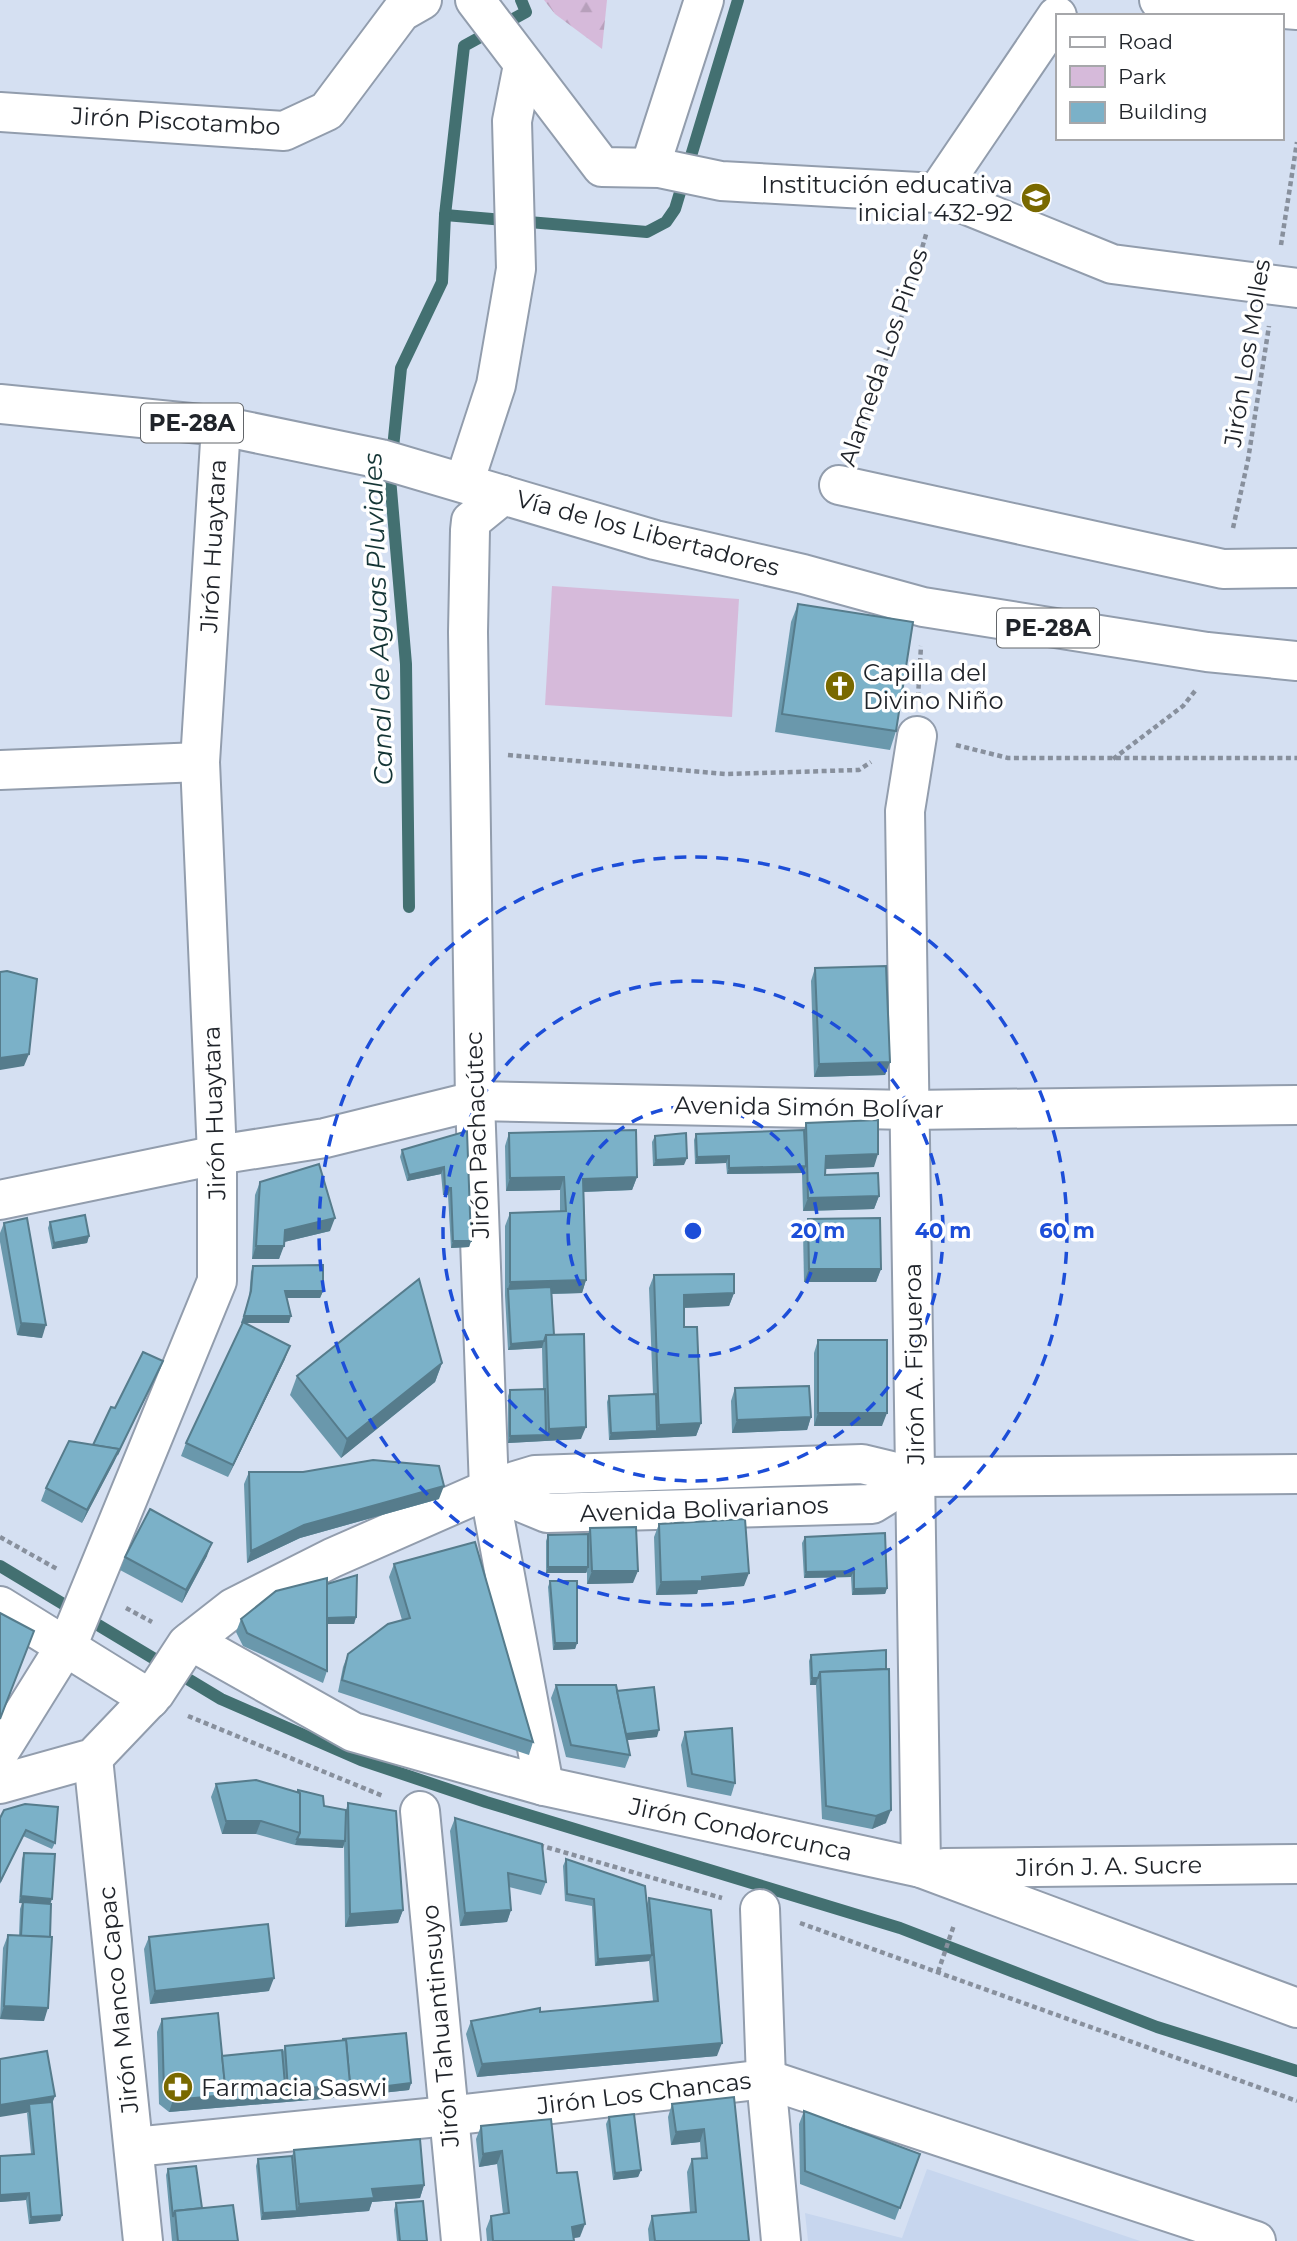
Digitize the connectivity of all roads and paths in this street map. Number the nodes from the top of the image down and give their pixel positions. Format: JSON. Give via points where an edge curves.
{"nodes":[{"id":1,"x":422,"y":0,"type":"edge"},
{"id":2,"x":475,"y":0,"type":"edge"},
{"id":3,"x":704,"y":0,"type":"edge"},
{"id":4,"x":1159,"y":0,"type":"edge"},
{"id":5,"x":1297,"y":10,"type":"edge"},
{"id":6,"x":1056,"y":17,"type":"edge"},
{"id":7,"x":518,"y":58,"type":"junction"},
{"id":8,"x":0,"y":111,"type":"edge"},
{"id":9,"x":1297,"y":142,"type":"edge"},
{"id":10,"x":655,"y":167,"type":"junction"},
{"id":11,"x":937,"y":193,"type":"junction"},
{"id":12,"x":1286,"y":287,"type":"edge"},
{"id":13,"x":0,"y":404,"type":"edge"},
{"id":14,"x":221,"y":426,"type":"junction"},
{"id":15,"x":464,"y":484,"type":"junction"},
{"id":16,"x":839,"y":485,"type":"joint"},
{"id":17,"x":503,"y":495,"type":"junction"},
{"id":18,"x":1297,"y":568,"type":"edge"},
{"id":19,"x":1223,"y":569,"type":"junction"},
{"id":20,"x":923,"y":607,"type":"junction"},
{"id":21,"x":1227,"y":654,"type":"junction"},
{"id":22,"x":1297,"y":661,"type":"edge"},
{"id":23,"x":917,"y":736,"type":"joint"},
{"id":24,"x":1113,"y":759,"type":"dead end"},
{"id":25,"x":201,"y":762,"type":"junction"},
{"id":26,"x":0,"y":770,"type":"edge"},
{"id":27,"x":475,"y":1101,"type":"junction"},
{"id":28,"x":1297,"y":1105,"type":"edge"},
{"id":29,"x":910,"y":1110,"type":"junction"},
{"id":30,"x":217,"y":1155,"type":"junction"},
{"id":31,"x":0,"y":1200,"type":"edge"},
{"id":32,"x":1297,"y":1474,"type":"edge"},
{"id":33,"x":916,"y":1478,"type":"junction"},
{"id":34,"x":489,"y":1489,"type":"junction"},
{"id":35,"x":0,"y":1606,"type":"edge"},
{"id":36,"x":69,"y":1641,"type":"junction"},
{"id":37,"x":189,"y":1642,"type":"junction"},
{"id":38,"x":152,"y":1696,"type":"junction"},
{"id":39,"x":0,"y":1751,"type":"edge"},
{"id":40,"x":93,"y":1758,"type":"junction"},
{"id":41,"x":0,"y":1784,"type":"edge"},
{"id":42,"x":544,"y":1786,"type":"junction"},
{"id":43,"x":420,"y":1811,"type":"dead end"},
{"id":44,"x":1297,"y":1864,"type":"edge"},
{"id":45,"x":921,"y":1868,"type":"junction"},
{"id":46,"x":760,"y":1909,"type":"dead end"},
{"id":47,"x":954,"y":1924,"type":"dead end"},
{"id":48,"x":938,"y":1972,"type":"dead end"},
{"id":49,"x":1297,"y":2008,"type":"edge"},
{"id":50,"x":766,"y":2079,"type":"junction"},
{"id":51,"x":448,"y":2116,"type":"junction"},
{"id":52,"x":134,"y":2147,"type":"junction"},
{"id":53,"x":143,"y":2241,"type":"edge"},
{"id":54,"x":461,"y":2241,"type":"edge"},
{"id":55,"x":780,"y":2241,"type":"edge"},
{"id":56,"x":1256,"y":2241,"type":"edge"}],
"edges":[{"from":1,"to":8,"type":"main road","name":"Jirón Piscotambo","via":[[401,12],[327,111],[284,131]]},
{"from":2,"to":7,"type":"main road"},
{"from":3,"to":10,"type":"main road"},
{"from":4,"to":5,"type":"main road"},
{"from":6,"to":11,"type":"main road"},
{"from":7,"to":10,"type":"main road","via":[[602,167]]},
{"from":7,"to":15,"type":"main road","via":[[512,121],[516,269],[496,385]]},
{"from":9,"to":12,"type":"path","name":"Jirón Los Molles"},
{"from":10,"to":11,"type":"main road","via":[[721,181]]},
{"from":11,"to":12,"type":"main road","via":[[1112,264]]},
{"from":11,"to":16,"type":"path","name":"Alameda Los Pinos","via":[[905,307]]},
{"from":12,"to":19,"type":"path","name":"Jirón Los Molles"},
{"from":13,"to":14,"type":"main road","name":"Vía de los Libertadores","number":"PE-28A"},
{"from":14,"to":15,"type":"main road","name":"Vía de los Libertadores","number":"PE-28A","via":[[381,459]]},
{"from":14,"to":25,"type":"main road","name":"Jirón Huaytara"},
{"from":15,"to":17,"type":"main road","name":"Vía de los Libertadores","number":"PE-28A"},
{"from":16,"to":19,"type":"main road","name":"Alameda Los Pinos"},
{"from":17,"to":20,"type":"main road","name":"Vía de los Libertadores","number":"PE-28A","via":[[655,540]]},
{"from":17,"to":27,"type":"main road","name":"Jirón Pachacútec","via":[[471,521],[470,530]]},
{"from":18,"to":19,"type":"main road","name":"Alameda Los Pinos"},
{"from":20,"to":21,"type":"main road","name":"Vía de los Libertadores","number":"PE-28A"},
{"from":20,"to":23,"type":"path"},
{"from":21,"to":22,"type":"main road","name":"Vía de los Libertadores","number":"PE-28A"},
{"from":21,"to":24,"type":"path","via":[[1183,706]]},
{"from":23,"to":29,"type":"main road","name":"Jirón A. Figueroa","via":[[905,810]]},
{"from":25,"to":26,"type":"main road"},
{"from":25,"to":30,"type":"main road","name":"Jirón Huaytara"},
{"from":27,"to":29,"type":"main road","name":"Avenida Simón Bolívar"},
{"from":27,"to":30,"type":"main road","name":"Avenida Simón Bolívar","via":[[325,1138]]},
{"from":27,"to":34,"type":"main road","name":"Jirón Pachacútec"},
{"from":28,"to":29,"type":"main road","name":"Avenida Simón Bolívar"},
{"from":29,"to":33,"type":"main road","name":"Jirón A. Figueroa"},
{"from":30,"to":31,"type":"main road","name":"Avenida Simón Bolívar"},
{"from":30,"to":36,"type":"main road","name":"Jirón Huaytara","via":[[217,1281]]},
{"from":32,"to":33,"type":"main road","name":"Avenida Bolivarianos"},
{"from":33,"to":34,"type":"main road","name":"Avenida Bolivarianos","via":[[862,1464],[535,1475]]},
{"from":33,"to":45,"type":"main road","name":"Jirón A. Figueroa"},
{"from":34,"to":37,"type":"main road","name":"Avenida Bolivarianos","via":[[332,1558],[233,1608]]},
{"from":34,"to":42,"type":"main road","name":"Jirón Pachacútec"},
{"from":35,"to":36,"type":"main road"},
{"from":36,"to":38,"type":"main road"},
{"from":36,"to":39,"type":"main road","name":"Jirón Huaytara"},
{"from":37,"to":38,"type":"main road","name":"Avenida Bolivarianos"},
{"from":37,"to":42,"type":"main road","name":"Jirón Condorcunca","via":[[353,1732]]},
{"from":38,"to":40,"type":"main road","name":"Avenida Bolivarianos"},
{"from":40,"to":41,"type":"main road"},
{"from":40,"to":52,"type":"main road","name":"Jirón Manco Capac"},
{"from":42,"to":45,"type":"main road","name":"Jirón Condorcunca"},
{"from":43,"to":51,"type":"main road","name":"Jirón Tahuantinsuyo"},
{"from":44,"to":45,"type":"main road","name":"Jirón J. A. Sucre"},
{"from":45,"to":49,"type":"main road","name":"Jirón Condorcunca"},
{"from":46,"to":50,"type":"main road"},
{"from":47,"to":48,"type":"path"},
{"from":50,"to":51,"type":"main road","name":"Jirón Los Chancas"},
{"from":50,"to":55,"type":"main road"},
{"from":50,"to":56,"type":"main road","name":"Jirón Los Chancas"},
{"from":51,"to":52,"type":"main road","name":"Jirón Los Chancas"},
{"from":51,"to":54,"type":"main road","name":"Jirón Tahuantinsuyo"},
{"from":52,"to":53,"type":"main road","name":"Jirón Manco Capac"}]}
